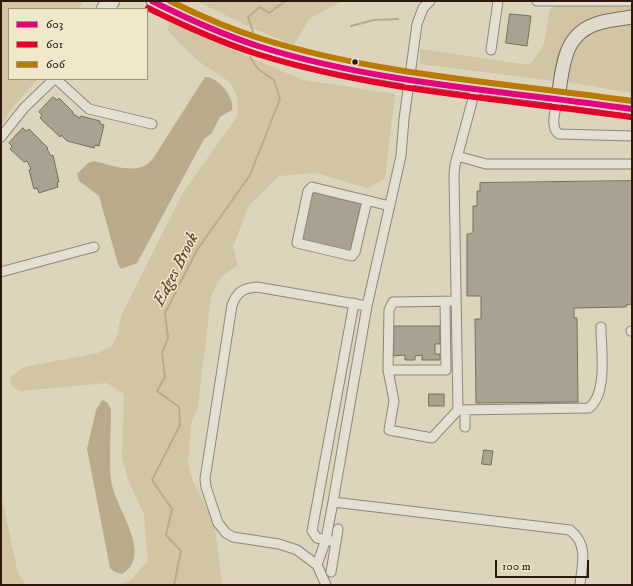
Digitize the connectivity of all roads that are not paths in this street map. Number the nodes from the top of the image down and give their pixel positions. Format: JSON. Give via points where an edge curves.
{"nodes":[{"id":1,"x":152,"y":1,"type":"edge"},
{"id":2,"x":430,"y":1,"type":"edge"},
{"id":3,"x":498,"y":1,"type":"edge"},
{"id":4,"x":537,"y":1,"type":"edge"},
{"id":5,"x":597,"y":1,"type":"edge"},
{"id":6,"x":632,"y":1,"type":"edge"},
{"id":7,"x":632,"y":17,"type":"edge"},
{"id":8,"x":491,"y":50,"type":"dead end"},
{"id":9,"x":410,"y":78,"type":"junction"},
{"id":10,"x":54,"y":80,"type":"edge"},
{"id":11,"x":56,"y":80,"type":"edge"},
{"id":12,"x":476,"y":87,"type":"junction"},
{"id":13,"x":558,"y":98,"type":"junction"},
{"id":14,"x":632,"y":110,"type":"edge"},
{"id":15,"x":152,"y":124,"type":"dead end"},
{"id":16,"x":632,"y":136,"type":"edge"},
{"id":17,"x":1,"y":137,"type":"edge"},
{"id":18,"x":457,"y":156,"type":"junction"},
{"id":19,"x":629,"y":164,"type":"dead end"},
{"id":20,"x":367,"y":201,"type":"junction"},
{"id":21,"x":390,"y":206,"type":"junction"},
{"id":22,"x":94,"y":246,"type":"dead end"},
{"id":23,"x":1,"y":272,"type":"edge"},
{"id":24,"x":455,"y":300,"type":"junction"},
{"id":25,"x":445,"y":301,"type":"junction"},
{"id":26,"x":354,"y":304,"type":"junction"},
{"id":27,"x":367,"y":306,"type":"junction"},
{"id":28,"x":601,"y":327,"type":"dead end"},
{"id":29,"x":388,"y":370,"type":"junction"},
{"id":30,"x":462,"y":410,"type":"junction"},
{"id":31,"x":465,"y":427,"type":"dead end"},
{"id":32,"x":333,"y":502,"type":"junction"},
{"id":33,"x":338,"y":529,"type":"dead end"},
{"id":34,"x":326,"y":540,"type":"junction"},
{"id":35,"x":336,"y":542,"type":"junction"},
{"id":36,"x":317,"y":565,"type":"junction"},
{"id":37,"x":331,"y":572,"type":"dead end"},
{"id":38,"x":326,"y":585,"type":"edge"},
{"id":39,"x":580,"y":585,"type":"edge"}],
"edges":[{"from":1,"to":9,"type":"main road","via":[[199,23],[274,50],[352,69]]},
{"from":2,"to":9,"type":"street","via":[[418,19]]},
{"from":3,"to":8,"type":"street"},
{"from":4,"to":5,"type":"street"},
{"from":5,"to":6,"type":"street"},
{"from":7,"to":13,"type":"highway","via":[[598,23],[582,30],[572,41],[566,54]]},
{"from":9,"to":12,"type":"main road"},
{"from":9,"to":21,"type":"street","via":[[401,156]]},
{"from":10,"to":17,"type":"street","via":[[24,108]]},
{"from":11,"to":15,"type":"street","via":[[89,109]]},
{"from":12,"to":13,"type":"main road"},
{"from":12,"to":18,"type":"street"},
{"from":13,"to":14,"type":"main road"},
{"from":13,"to":16,"type":"street","via":[[555,132]]},
{"from":18,"to":19,"type":"street","via":[[486,164]]},
{"from":18,"to":24,"type":"street","via":[[454,174]]},
{"from":20,"to":20,"type":"street","via":[[315,188],[308,191],[297,243],[347,256],[354,255]]},
{"from":20,"to":21,"type":"street"},
{"from":21,"to":27,"type":"street"},
{"from":22,"to":23,"type":"street"},
{"from":24,"to":25,"type":"street"},
{"from":24,"to":30,"type":"street"},
{"from":25,"to":29,"type":"street","via":[[393,302],[388,320]]},
{"from":25,"to":29,"type":"street","via":[[446,370]]},
{"from":26,"to":27,"type":"street"},
{"from":26,"to":34,"type":"street","via":[[312,527],[317,538]]},
{"from":26,"to":36,"type":"street","via":[[256,287],[236,294],[232,305],[205,479],[218,523],[226,533],[233,537],[279,544],[297,550]]},
{"from":27,"to":32,"type":"street"},
{"from":28,"to":30,"type":"street","via":[[601,388],[597,401],[590,408]]},
{"from":29,"to":30,"type":"street","via":[[394,401],[389,430],[432,438]]},
{"from":30,"to":31,"type":"street"},
{"from":32,"to":34,"type":"street"},
{"from":32,"to":39,"type":"street","via":[[570,530],[576,534],[583,547]]},
{"from":33,"to":35,"type":"street"},
{"from":34,"to":35,"type":"street"},
{"from":34,"to":36,"type":"street"},
{"from":35,"to":37,"type":"street"},
{"from":36,"to":38,"type":"street"}]}
